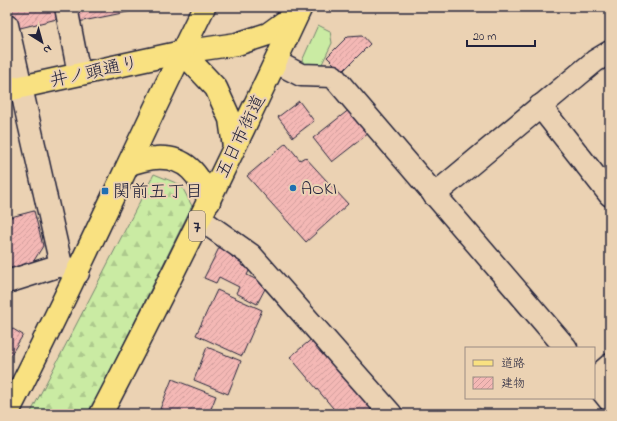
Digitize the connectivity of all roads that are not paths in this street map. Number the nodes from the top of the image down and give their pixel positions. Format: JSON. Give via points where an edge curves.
{"nodes":[{"id":1,"x":66,"y":7,"type":"edge"},
{"id":2,"x":204,"y":7,"type":"edge"},
{"id":3,"x":300,"y":9,"type":"edge"},
{"id":4,"x":7,"y":25,"type":"edge"},
{"id":5,"x":182,"y":52,"type":"junction"},
{"id":6,"x":610,"y":52,"type":"edge"},
{"id":7,"x":276,"y":62,"type":"junction"},
{"id":8,"x":79,"y":74,"type":"junction"},
{"id":9,"x":13,"y":89,"type":"edge"},
{"id":10,"x":540,"y":106,"type":"junction"},
{"id":11,"x":234,"y":148,"type":"junction"},
{"id":12,"x":129,"y":164,"type":"junction"},
{"id":13,"x":434,"y":195,"type":"junction"},
{"id":14,"x":610,"y":195,"type":"edge"},
{"id":15,"x":205,"y":210,"type":"junction"},
{"id":16,"x":70,"y":269,"type":"junction"},
{"id":17,"x":7,"y":282,"type":"edge"},
{"id":18,"x":565,"y":347,"type":"edge"},
{"id":19,"x":610,"y":365,"type":"edge"},
{"id":20,"x":595,"y":379,"type":"edge"},
{"id":21,"x":595,"y":381,"type":"edge"},
{"id":22,"x":610,"y":401,"type":"edge"},
{"id":23,"x":7,"y":414,"type":"edge"},
{"id":24,"x":101,"y":414,"type":"edge"},
{"id":25,"x":391,"y":414,"type":"edge"}],
"edges":[{"from":1,"to":8,"type":"street"},
{"from":2,"to":5,"type":"main road"},
{"from":3,"to":5,"type":"main road","number":"7","via":[[268,34],[237,44]]},
{"from":3,"to":7,"type":"main road","name":"五日市街道","number":"7"},
{"from":4,"to":9,"type":"street"},
{"from":5,"to":8,"type":"main road","name":"井ノ頭通り","number":"7"},
{"from":5,"to":11,"type":"main road","via":[[216,88],[230,119]]},
{"from":5,"to":12,"type":"main road"},
{"from":6,"to":10,"type":"street","via":[[595,61]]},
{"from":7,"to":11,"type":"main road","name":"五日市街道","number":"7"},
{"from":7,"to":13,"type":"street","via":[[301,75],[333,76]]},
{"from":8,"to":9,"type":"main road","name":"井ノ頭通り","number":"7"},
{"from":9,"to":16,"type":"street"},
{"from":10,"to":13,"type":"street"},
{"from":10,"to":14,"type":"street"},
{"from":11,"to":15,"type":"main road","name":"五日市街道","number":"7"},
{"from":12,"to":15,"type":"main road","via":[[156,158],[172,159],[187,165],[197,174],[206,192]]},
{"from":12,"to":16,"type":"main road"},
{"from":13,"to":18,"type":"street"},
{"from":15,"to":24,"type":"main road","name":"五日市街道","number":"7"},
{"from":15,"to":25,"type":"street","via":[[251,255]]},
{"from":16,"to":17,"type":"street"},
{"from":16,"to":23,"type":"main road"},
{"from":19,"to":20,"type":"street"},
{"from":21,"to":22,"type":"street"}]}
